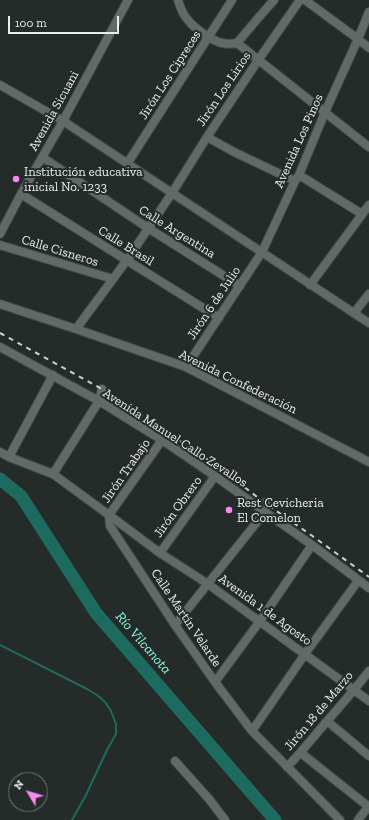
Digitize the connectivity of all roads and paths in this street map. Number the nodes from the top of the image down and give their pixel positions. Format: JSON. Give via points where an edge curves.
{"nodes":[{"id":1,"x":128,"y":0,"type":"edge"},
{"id":2,"x":232,"y":0,"type":"edge"},
{"id":3,"x":274,"y":0,"type":"edge"},
{"id":4,"x":300,"y":0,"type":"edge"},
{"id":5,"x":305,"y":0,"type":"edge"},
{"id":6,"x":179,"y":1,"type":"edge"},
{"id":7,"x":369,"y":12,"type":"edge"},
{"id":8,"x":209,"y":37,"type":"junction"},
{"id":9,"x":358,"y":39,"type":"junction"},
{"id":10,"x":238,"y":43,"type":"junction"},
{"id":11,"x":369,"y":48,"type":"edge"},
{"id":12,"x":259,"y":59,"type":"junction"},
{"id":13,"x":0,"y":85,"type":"edge"},
{"id":14,"x":325,"y":112,"type":"junction"},
{"id":15,"x":63,"y":121,"type":"junction"},
{"id":16,"x":206,"y":137,"type":"junction"},
{"id":17,"x":369,"y":147,"type":"edge"},
{"id":18,"x":42,"y":157,"type":"junction"},
{"id":19,"x":127,"y":164,"type":"junction"},
{"id":20,"x":297,"y":178,"type":"junction"},
{"id":21,"x":172,"y":193,"type":"junction"},
{"id":22,"x":21,"y":194,"type":"junction"},
{"id":23,"x":369,"y":205,"type":"edge"},
{"id":24,"x":362,"y":214,"type":"junction"},
{"id":25,"x":148,"y":228,"type":"junction"},
{"id":26,"x":0,"y":234,"type":"edge"},
{"id":27,"x":0,"y":245,"type":"edge"},
{"id":28,"x":262,"y":252,"type":"junction"},
{"id":29,"x":126,"y":260,"type":"junction"},
{"id":30,"x":113,"y":279,"type":"junction"},
{"id":31,"x":310,"y":285,"type":"junction"},
{"id":32,"x":240,"y":286,"type":"junction"},
{"id":33,"x":369,"y":294,"type":"edge"},
{"id":34,"x":0,"y":304,"type":"edge"},
{"id":35,"x":354,"y":313,"type":"junction"},
{"id":36,"x":219,"y":318,"type":"junction"},
{"id":37,"x":369,"y":323,"type":"edge"},
{"id":38,"x":76,"y":329,"type":"junction"},
{"id":39,"x":0,"y":347,"type":"edge"},
{"id":40,"x":186,"y":367,"type":"junction"},
{"id":41,"x":53,"y":375,"type":"junction"},
{"id":42,"x":102,"y":389,"type":"dead end"},
{"id":43,"x":99,"y":401,"type":"junction"},
{"id":44,"x":162,"y":440,"type":"junction"},
{"id":45,"x":0,"y":452,"type":"edge"},
{"id":46,"x":9,"y":457,"type":"junction"},
{"id":47,"x":369,"y":462,"type":"edge"},
{"id":48,"x":53,"y":474,"type":"junction"},
{"id":49,"x":215,"y":476,"type":"junction"},
{"id":50,"x":266,"y":502,"type":"dead end"},
{"id":51,"x":265,"y":512,"type":"junction"},
{"id":52,"x":109,"y":514,"type":"junction"},
{"id":53,"x":312,"y":545,"type":"junction"},
{"id":54,"x":160,"y":553,"type":"junction"},
{"id":55,"x":358,"y":581,"type":"junction"},
{"id":56,"x":208,"y":584,"type":"junction"},
{"id":57,"x":369,"y":588,"type":"edge"},
{"id":58,"x":260,"y":621,"type":"junction"},
{"id":59,"x":175,"y":625,"type":"junction"},
{"id":60,"x":305,"y":654,"type":"junction"},
{"id":61,"x":369,"y":671,"type":"edge"},
{"id":62,"x":215,"y":682,"type":"junction"},
{"id":63,"x":354,"y":690,"type":"junction"},
{"id":64,"x":369,"y":701,"type":"edge"},
{"id":65,"x":327,"y":721,"type":"junction"},
{"id":66,"x":252,"y":731,"type":"junction"},
{"id":67,"x":301,"y":753,"type":"junction"},
{"id":68,"x":369,"y":756,"type":"edge"},
{"id":69,"x":175,"y":761,"type":"dead end"},
{"id":70,"x":287,"y":767,"type":"junction"},
{"id":71,"x":369,"y":807,"type":"edge"},
{"id":72,"x":225,"y":820,"type":"edge"},
{"id":73,"x":340,"y":820,"type":"edge"},
{"id":74,"x":358,"y":820,"type":"edge"}],
"edges":[{"from":1,"to":15,"type":"street","name":"Avenida Sicuani"},
{"from":2,"to":8,"type":"street","name":"Jirón Los Cipreces"},
{"from":3,"to":10,"type":"street"},
{"from":4,"to":12,"type":"street","name":"Jirón Los Lirios"},
{"from":5,"to":9,"type":"street"},
{"from":6,"to":8,"type":"street","via":[[187,19]]},
{"from":7,"to":9,"type":"street","name":"Avenida Los Pinos"},
{"from":8,"to":10,"type":"street","via":[[220,43]]},
{"from":8,"to":19,"type":"street","name":"Jirón Los Cipreces"},
{"from":9,"to":11,"type":"street"},
{"from":9,"to":14,"type":"street","name":"Avenida Los Pinos"},
{"from":10,"to":12,"type":"street"},
{"from":12,"to":14,"type":"street"},
{"from":12,"to":16,"type":"street","name":"Jirón Los Lirios"},
{"from":13,"to":15,"type":"street"},
{"from":14,"to":17,"type":"street"},
{"from":14,"to":20,"type":"street","name":"Avenida Los Pinos"},
{"from":15,"to":18,"type":"street","name":"Avenida Sicuani"},
{"from":15,"to":19,"type":"street"},
{"from":16,"to":20,"type":"street","via":[[234,152]]},
{"from":16,"to":21,"type":"street","name":"Jirón Los Lirios"},
{"from":18,"to":22,"type":"street","name":"Avenida Sicuani"},
{"from":18,"to":25,"type":"street","name":"Calle Argentina"},
{"from":19,"to":21,"type":"street"},
{"from":20,"to":24,"type":"street"},
{"from":20,"to":28,"type":"street","name":"Avenida Los Pinos"},
{"from":21,"to":25,"type":"street","name":"Jirón Los Lirios"},
{"from":21,"to":28,"type":"street"},
{"from":22,"to":26,"type":"street","name":"Avenida Sicuani"},
{"from":22,"to":29,"type":"street","name":"Calle Brasil"},
{"from":23,"to":24,"type":"street"},
{"from":24,"to":31,"type":"street"},
{"from":25,"to":29,"type":"street","name":"Jirón Los Lirios"},
{"from":25,"to":32,"type":"street","name":"Calle Argentina"},
{"from":27,"to":30,"type":"street","name":"Calle Cisneros"},
{"from":28,"to":31,"type":"street"},
{"from":28,"to":32,"type":"street","name":"Jirón 6 de Julio"},
{"from":29,"to":30,"type":"street","name":"Jirón Los Lirios"},
{"from":29,"to":36,"type":"street","name":"Calle Brasil"},
{"from":30,"to":38,"type":"street","name":"Jirón Los Lirios"},
{"from":31,"to":35,"type":"street"},
{"from":32,"to":36,"type":"street","name":"Jirón 6 de Julio"},
{"from":33,"to":35,"type":"street"},
{"from":34,"to":38,"type":"street","name":"Avenida Confederación"},
{"from":35,"to":37,"type":"street"},
{"from":36,"to":40,"type":"street","name":"Jirón 6 de Julio"},
{"from":38,"to":40,"type":"street","name":"Avenida Confederación"},
{"from":39,"to":41,"type":"street","name":"Avenida Manuel Callo Zevallos"},
{"from":40,"to":47,"type":"street","name":"Avenida Confederación"},
{"from":41,"to":43,"type":"street","name":"Avenida Manuel Callo Zevallos"},
{"from":41,"to":46,"type":"street"},
{"from":42,"to":43,"type":"street"},
{"from":43,"to":44,"type":"street","name":"Avenida Manuel Callo Zevallos"},
{"from":43,"to":48,"type":"street"},
{"from":44,"to":49,"type":"street","name":"Avenida Manuel Callo Zevallos"},
{"from":44,"to":52,"type":"street","name":"Jirón Trabajo"},
{"from":45,"to":46,"type":"street"},
{"from":46,"to":48,"type":"street"},
{"from":48,"to":52,"type":"street"},
{"from":49,"to":51,"type":"street","name":"Avenida Manuel Callo Zevallos"},
{"from":49,"to":54,"type":"street","name":"Jirón Obrero"},
{"from":50,"to":51,"type":"street"},
{"from":51,"to":53,"type":"street","name":"Avenida Manuel Callo Zevallos"},
{"from":51,"to":56,"type":"street"},
{"from":52,"to":54,"type":"street","name":"Avenida 1 de Agosto"},
{"from":52,"to":59,"type":"street","name":"Calle Martín Velarde","via":[[110,526]]},
{"from":53,"to":55,"type":"street","name":"Avenida Manuel Callo Zevallos"},
{"from":53,"to":58,"type":"street"},
{"from":54,"to":56,"type":"street","name":"Avenida 1 de Agosto"},
{"from":55,"to":57,"type":"street","name":"Avenida Manuel Callo Zevallos"},
{"from":55,"to":60,"type":"street"},
{"from":56,"to":58,"type":"street","name":"Avenida 1 de Agosto"},
{"from":56,"to":59,"type":"street"},
{"from":58,"to":60,"type":"street","name":"Avenida 1 de Agosto"},
{"from":58,"to":62,"type":"street"},
{"from":59,"to":62,"type":"street","name":"Calle Martín Velarde"},
{"from":60,"to":63,"type":"street","name":"Avenida 1 de Agosto"},
{"from":60,"to":66,"type":"street"},
{"from":61,"to":63,"type":"street","name":"Jirón 18 de Marzo"},
{"from":62,"to":66,"type":"street","name":"Calle Martín Velarde"},
{"from":63,"to":64,"type":"street","name":"Avenida 1 de Agosto"},
{"from":63,"to":65,"type":"street","name":"Jirón 18 de Marzo"},
{"from":65,"to":67,"type":"street","name":"Jirón 18 de Marzo"},
{"from":65,"to":68,"type":"street"},
{"from":66,"to":70,"type":"street","name":"Calle Martín Velarde"},
{"from":67,"to":70,"type":"street","name":"Jirón 18 de Marzo"},
{"from":67,"to":71,"type":"street"},
{"from":69,"to":72,"type":"street"},
{"from":70,"to":73,"type":"street","name":"Calle Martín Velarde"},
{"from":71,"to":74,"type":"street"}]}
